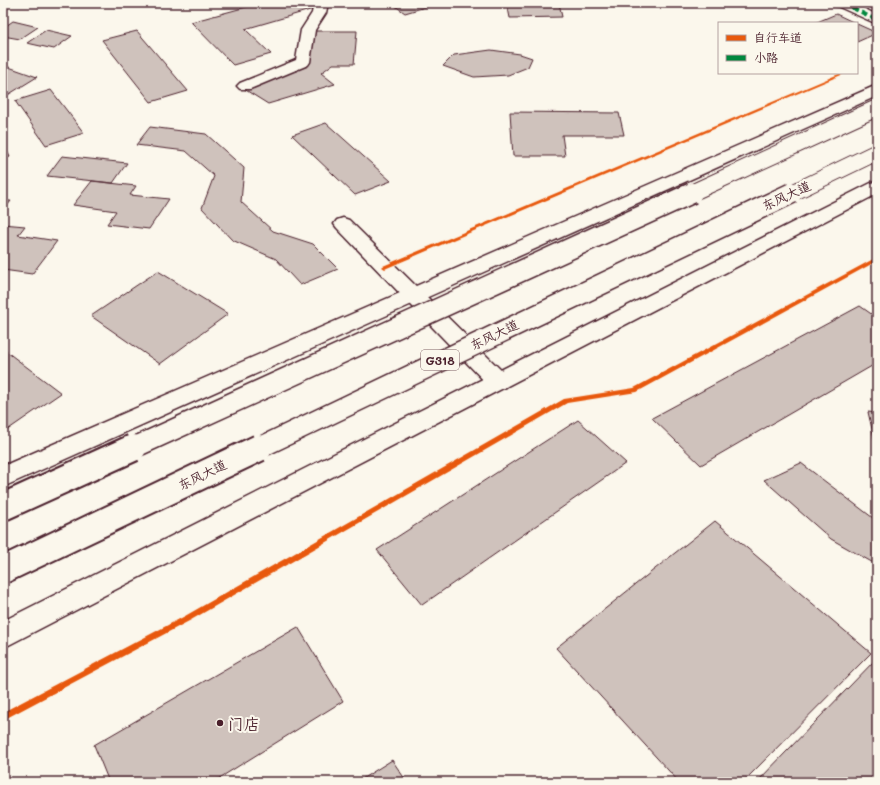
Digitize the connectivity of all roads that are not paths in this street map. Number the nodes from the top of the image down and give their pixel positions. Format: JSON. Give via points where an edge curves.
{"nodes":[{"id":1,"x":321,"y":3,"type":"edge"},
{"id":2,"x":842,"y":3,"type":"edge"},
{"id":3,"x":877,"y":20,"type":"edge"},
{"id":4,"x":245,"y":86,"type":"dead end"},
{"id":5,"x":877,"y":90,"type":"edge"},
{"id":6,"x":877,"y":108,"type":"edge"},
{"id":7,"x":877,"y":152,"type":"edge"},
{"id":8,"x":877,"y":187,"type":"edge"},
{"id":9,"x":343,"y":224,"type":"dead end"},
{"id":10,"x":413,"y":295,"type":"junction"},
{"id":11,"x":498,"y":381,"type":"junction"},
{"id":12,"x":3,"y":477,"type":"edge"},
{"id":13,"x":3,"y":507,"type":"edge"},
{"id":14,"x":3,"y":570,"type":"edge"},
{"id":15,"x":3,"y":635,"type":"edge"}],
"edges":[{"from":1,"to":4,"type":"main road","via":[[319,13],[308,30],[303,62]]},
{"from":2,"to":3,"type":"main road"},
{"from":5,"to":10,"type":"main road"},
{"from":6,"to":13,"type":"main road","bridge":true},
{"from":7,"to":14,"type":"main road","name":"东风大道","number":"G318","bridge":true},
{"from":8,"to":11,"type":"main road"},
{"from":9,"to":10,"type":"main road"},
{"from":10,"to":11,"type":"main road"},
{"from":10,"to":12,"type":"main road"},
{"from":11,"to":15,"type":"main road"}]}
